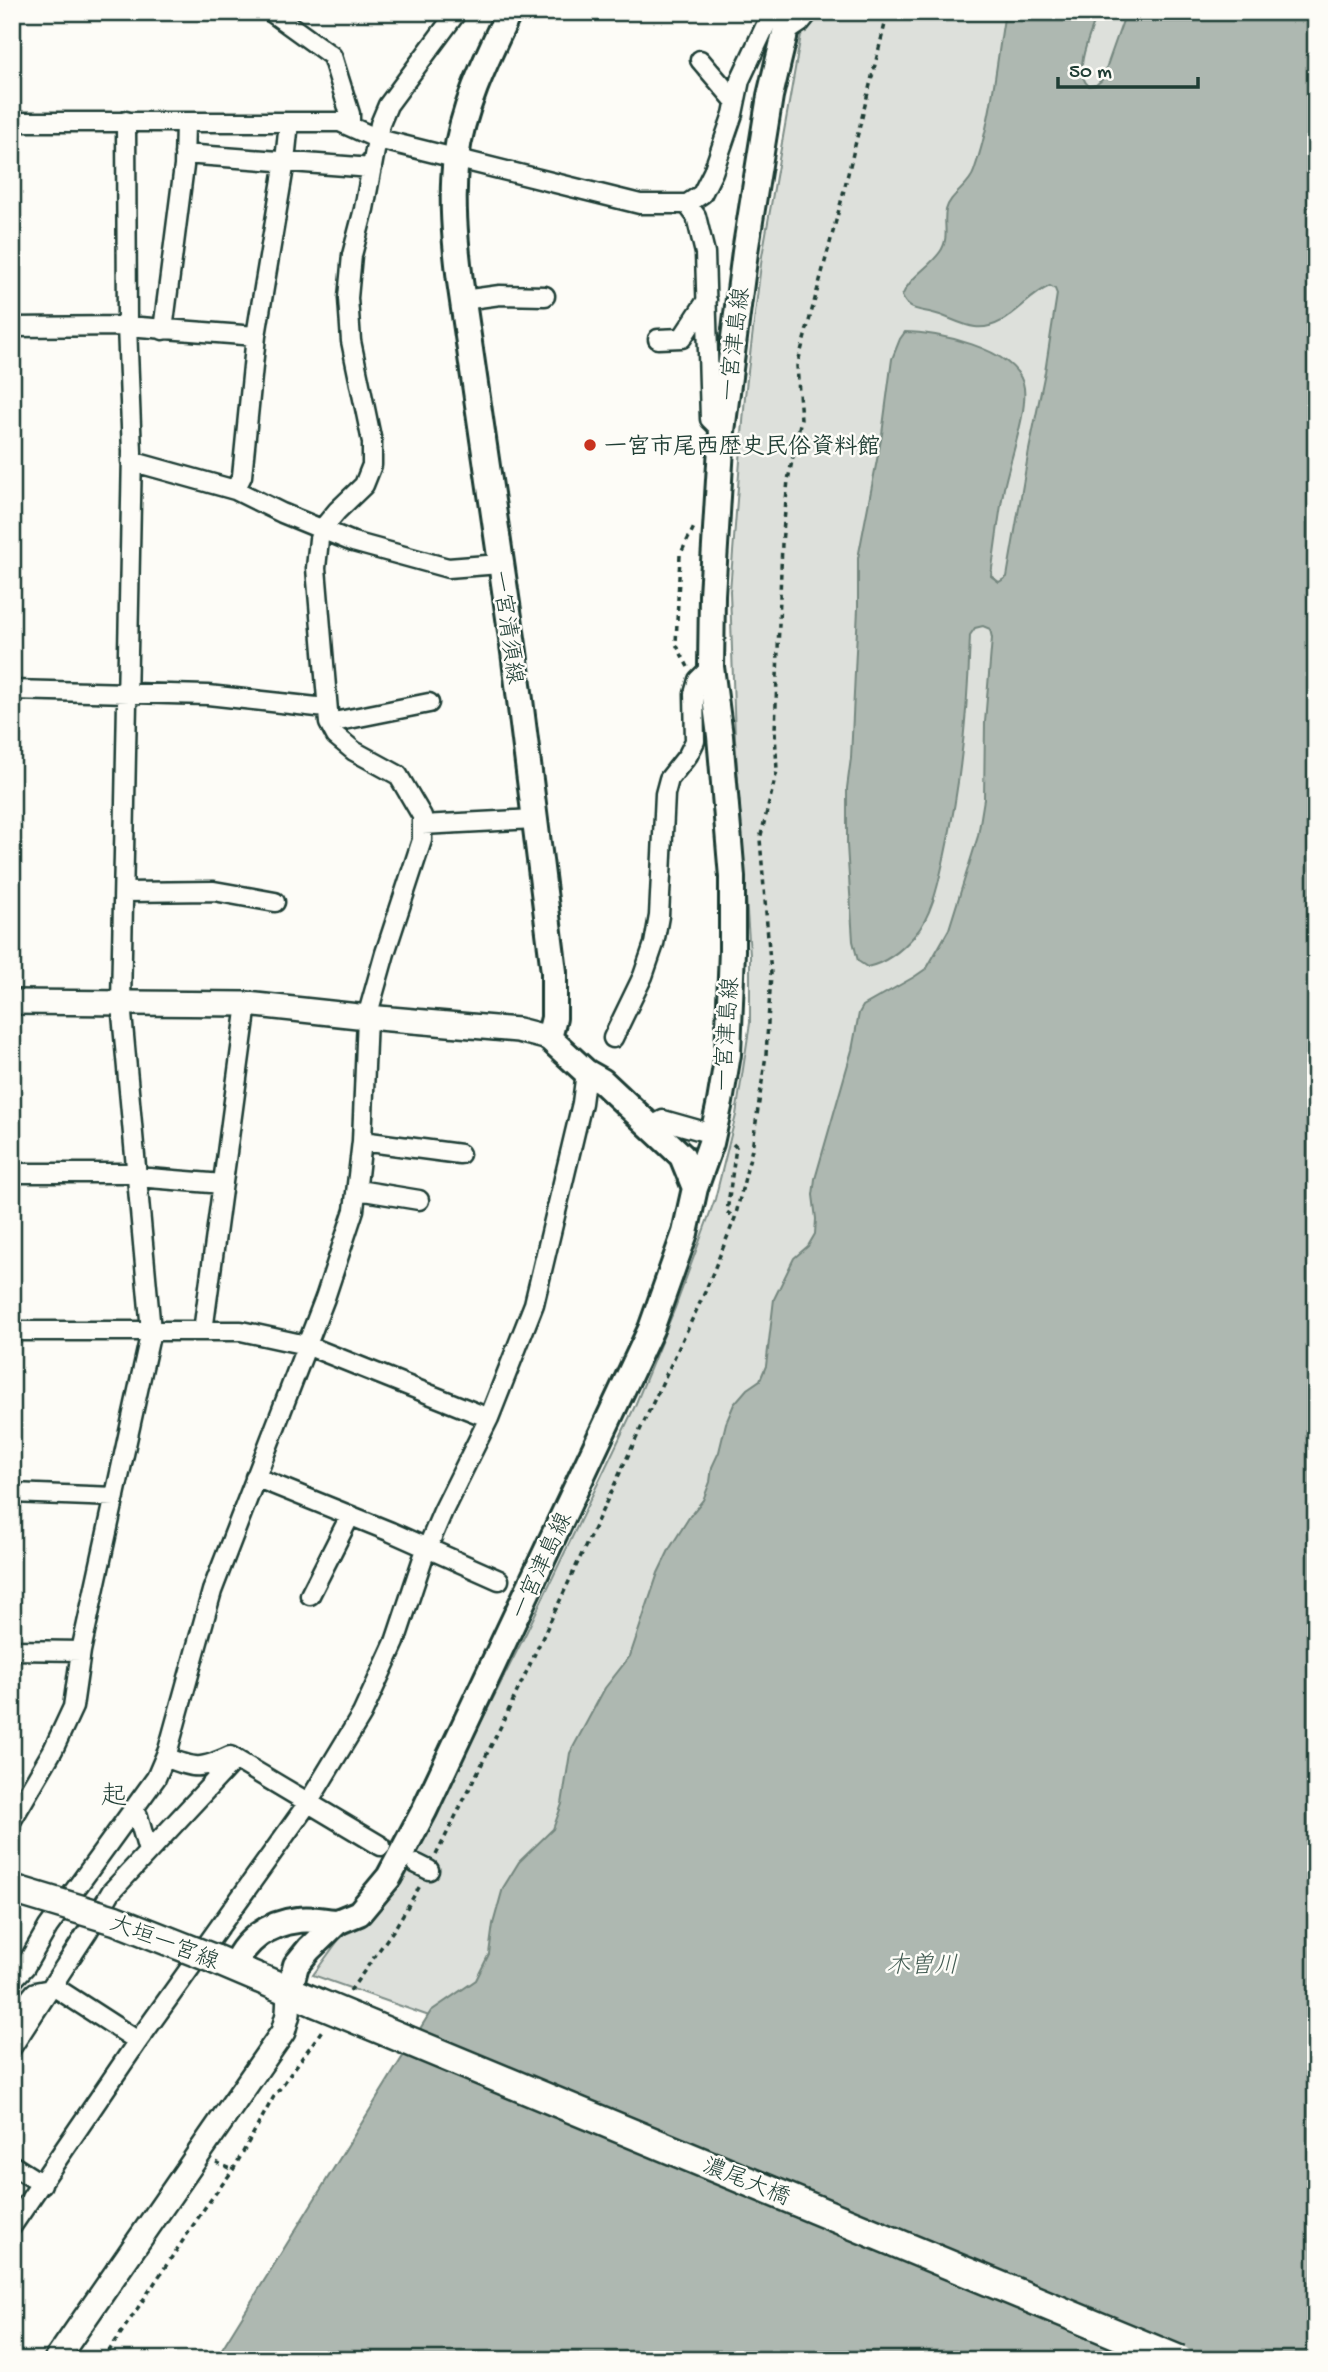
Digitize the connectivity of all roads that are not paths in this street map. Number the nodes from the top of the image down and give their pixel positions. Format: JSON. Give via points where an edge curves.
{"nodes":[{"id":1,"x":271,"y":12,"type":"edge"},
{"id":2,"x":457,"y":12,"type":"edge"},
{"id":3,"x":509,"y":12,"type":"edge"},
{"id":4,"x":809,"y":12,"type":"edge"},
{"id":5,"x":782,"y":19,"type":"edge"},
{"id":6,"x":700,"y":60,"type":"dead end"},
{"id":7,"x":735,"y":101,"type":"junction"},
{"id":8,"x":126,"y":121,"type":"junction"},
{"id":9,"x":12,"y":122,"type":"edge"},
{"id":10,"x":185,"y":122,"type":"junction"},
{"id":11,"x":289,"y":122,"type":"junction"},
{"id":12,"x":350,"y":127,"type":"junction"},
{"id":13,"x":377,"y":139,"type":"junction"},
{"id":14,"x":184,"y":154,"type":"junction"},
{"id":15,"x":456,"y":158,"type":"junction"},
{"id":16,"x":285,"y":162,"type":"junction"},
{"id":17,"x":372,"y":168,"type":"junction"},
{"id":18,"x":687,"y":204,"type":"junction"},
{"id":19,"x":544,"y":296,"type":"dead end"},
{"id":20,"x":463,"y":300,"type":"junction"},
{"id":21,"x":708,"y":300,"type":"junction"},
{"id":22,"x":127,"y":326,"type":"junction"},
{"id":23,"x":12,"y":327,"type":"edge"},
{"id":24,"x":163,"y":330,"type":"junction"},
{"id":25,"x":256,"y":336,"type":"junction"},
{"id":26,"x":658,"y":339,"type":"dead end"},
{"id":27,"x":722,"y":431,"type":"junction"},
{"id":28,"x":131,"y":461,"type":"junction"},
{"id":29,"x":235,"y":490,"type":"junction"},
{"id":30,"x":322,"y":529,"type":"junction"},
{"id":31,"x":500,"y":564,"type":"junction"},
{"id":32,"x":704,"y":673,"type":"junction"},
{"id":33,"x":12,"y":690,"type":"edge"},
{"id":34,"x":125,"y":694,"type":"junction"},
{"id":35,"x":429,"y":703,"type":"dead end"},
{"id":36,"x":327,"y":715,"type":"junction"},
{"id":37,"x":535,"y":819,"type":"junction"},
{"id":38,"x":422,"y":825,"type":"junction"},
{"id":39,"x":125,"y":892,"type":"junction"},
{"id":40,"x":275,"y":902,"type":"dead end"},
{"id":41,"x":12,"y":1002,"type":"edge"},
{"id":42,"x":121,"y":1003,"type":"junction"},
{"id":43,"x":247,"y":1004,"type":"junction"},
{"id":44,"x":367,"y":1017,"type":"junction"},
{"id":45,"x":549,"y":1038,"type":"junction"},
{"id":46,"x":612,"y":1038,"type":"dead end"},
{"id":47,"x":586,"y":1072,"type":"junction"},
{"id":48,"x":651,"y":1126,"type":"junction"},
{"id":49,"x":702,"y":1131,"type":"dead end"},
{"id":50,"x":362,"y":1141,"type":"junction"},
{"id":51,"x":460,"y":1154,"type":"dead end"},
{"id":52,"x":12,"y":1173,"type":"edge"},
{"id":53,"x":136,"y":1175,"type":"junction"},
{"id":54,"x":223,"y":1184,"type":"junction"},
{"id":55,"x":695,"y":1188,"type":"junction"},
{"id":56,"x":358,"y":1190,"type":"junction"},
{"id":57,"x":419,"y":1200,"type":"dead end"},
{"id":58,"x":12,"y":1331,"type":"edge"},
{"id":59,"x":151,"y":1331,"type":"junction"},
{"id":60,"x":203,"y":1331,"type":"junction"},
{"id":61,"x":306,"y":1345,"type":"junction"},
{"id":62,"x":489,"y":1418,"type":"junction"},
{"id":63,"x":255,"y":1477,"type":"junction"},
{"id":64,"x":12,"y":1493,"type":"edge"},
{"id":65,"x":115,"y":1497,"type":"junction"},
{"id":66,"x":350,"y":1516,"type":"junction"},
{"id":67,"x":427,"y":1549,"type":"junction"},
{"id":68,"x":499,"y":1580,"type":"dead end"},
{"id":69,"x":310,"y":1595,"type":"dead end"},
{"id":70,"x":12,"y":1650,"type":"edge"},
{"id":71,"x":81,"y":1651,"type":"junction"},
{"id":72,"x":165,"y":1757,"type":"junction"},
{"id":73,"x":235,"y":1759,"type":"junction"},
{"id":74,"x":309,"y":1803,"type":"junction"},
{"id":75,"x":133,"y":1809,"type":"junction"},
{"id":76,"x":12,"y":1820,"type":"edge"},
{"id":77,"x":381,"y":1846,"type":"dead end"},
{"id":78,"x":148,"y":1851,"type":"junction"},
{"id":79,"x":12,"y":1889,"type":"edge"},
{"id":80,"x":337,"y":1922,"type":"junction"},
{"id":81,"x":224,"y":1964,"type":"junction"},
{"id":82,"x":12,"y":1981,"type":"edge"},
{"id":83,"x":48,"y":1989,"type":"junction"},
{"id":84,"x":289,"y":1992,"type":"junction"},
{"id":85,"x":315,"y":2002,"type":"joint"},
{"id":86,"x":12,"y":2020,"type":"edge"},
{"id":87,"x":138,"y":2041,"type":"junction"},
{"id":88,"x":12,"y":2047,"type":"edge"},
{"id":89,"x":12,"y":2165,"type":"edge"},
{"id":90,"x":43,"y":2184,"type":"junction"},
{"id":91,"x":12,"y":2226,"type":"edge"},
{"id":92,"x":56,"y":2360,"type":"edge"},
{"id":93,"x":1179,"y":2360,"type":"edge"}],
"edges":[{"from":1,"to":12,"type":"street","via":[[332,57]]},
{"from":2,"to":13,"type":"street","via":[[388,105]]},
{"from":3,"to":15,"type":"main road","name":"一宮清須線","via":[[466,114]]},
{"from":4,"to":5,"type":"street","via":[[800,23]]},
{"from":5,"to":7,"type":"street","via":[[740,80]]},
{"from":5,"to":27,"type":"main road","name":"一宮津島線","via":[[744,251]]},
{"from":6,"to":7,"type":"street"},
{"from":7,"to":18,"type":"street","via":[[713,172],[702,194]]},
{"from":8,"to":9,"type":"street"},
{"from":8,"to":10,"type":"street"},
{"from":8,"to":22,"type":"street"},
{"from":10,"to":11,"type":"street"},
{"from":10,"to":14,"type":"street"},
{"from":11,"to":12,"type":"street","via":[[340,122]]},
{"from":11,"to":16,"type":"street"},
{"from":12,"to":13,"type":"street"},
{"from":13,"to":15,"type":"street"},
{"from":13,"to":17,"type":"street"},
{"from":14,"to":16,"type":"street"},
{"from":14,"to":24,"type":"street"},
{"from":15,"to":18,"type":"street","via":[[640,204]]},
{"from":15,"to":20,"type":"main road","name":"一宮清須線","via":[[453,223]]},
{"from":16,"to":17,"type":"street"},
{"from":16,"to":25,"type":"street"},
{"from":17,"to":30,"type":"street","via":[[352,255],[348,298],[372,465],[364,485]]},
{"from":18,"to":21,"type":"street","via":[[701,231]]},
{"from":19,"to":20,"type":"street"},
{"from":20,"to":31,"type":"main road","name":"一宮清須線"},
{"from":21,"to":26,"type":"street","via":[[682,338]]},
{"from":21,"to":27,"type":"street","via":[[710,419]]},
{"from":22,"to":23,"type":"street"},
{"from":22,"to":24,"type":"street"},
{"from":22,"to":28,"type":"street"},
{"from":24,"to":25,"type":"street"},
{"from":25,"to":29,"type":"street","via":[[242,476]]},
{"from":27,"to":32,"type":"main road","name":"一宮津島線"},
{"from":28,"to":29,"type":"street"},
{"from":28,"to":34,"type":"street"},
{"from":29,"to":30,"type":"street"},
{"from":30,"to":31,"type":"street","via":[[448,568]]},
{"from":30,"to":36,"type":"street","via":[[316,568]]},
{"from":31,"to":37,"type":"main road","name":"一宮清須線"},
{"from":32,"to":46,"type":"street","via":[[694,694],[695,741],[664,794],[654,944]]},
{"from":32,"to":55,"type":"main road","name":"一宮津島線","via":[[720,736],[731,864],[732,950],[728,1054],[711,1143]]},
{"from":33,"to":34,"type":"street"},
{"from":34,"to":36,"type":"street","via":[[208,695]]},
{"from":34,"to":39,"type":"street"},
{"from":35,"to":36,"type":"street"},
{"from":36,"to":38,"type":"street","via":[[336,736],[398,775],[422,816]]},
{"from":37,"to":38,"type":"street"},
{"from":37,"to":45,"type":"main road","name":"一宮清須線","via":[[554,972]]},
{"from":38,"to":44,"type":"street","via":[[416,864]]},
{"from":39,"to":40,"type":"street","via":[[214,891]]},
{"from":39,"to":42,"type":"street"},
{"from":41,"to":42,"type":"street"},
{"from":42,"to":43,"type":"street"},
{"from":42,"to":53,"type":"street"},
{"from":43,"to":44,"type":"street"},
{"from":43,"to":54,"type":"street"},
{"from":44,"to":45,"type":"street","via":[[518,1030]]},
{"from":44,"to":50,"type":"street"},
{"from":45,"to":47,"type":"main road"},
{"from":47,"to":48,"type":"main road"},
{"from":47,"to":62,"type":"street","via":[[534,1304]]},
{"from":48,"to":49,"type":"street","via":[[663,1120]]},
{"from":48,"to":55,"type":"main road","via":[[682,1156]]},
{"from":50,"to":51,"type":"street"},
{"from":50,"to":56,"type":"street"},
{"from":52,"to":53,"type":"street"},
{"from":53,"to":54,"type":"street"},
{"from":53,"to":59,"type":"street"},
{"from":54,"to":60,"type":"street"},
{"from":55,"to":80,"type":"main road","name":"一宮津島線","via":[[685,1233],[651,1329],[425,1811],[379,1890],[359,1913]]},
{"from":56,"to":57,"type":"street"},
{"from":56,"to":61,"type":"street"},
{"from":58,"to":59,"type":"street"},
{"from":59,"to":60,"type":"street"},
{"from":59,"to":65,"type":"street"},
{"from":60,"to":61,"type":"street","via":[[242,1331]]},
{"from":61,"to":62,"type":"street"},
{"from":61,"to":63,"type":"street"},
{"from":62,"to":67,"type":"street"},
{"from":63,"to":66,"type":"street"},
{"from":63,"to":72,"type":"street","via":[[212,1591]]},
{"from":64,"to":65,"type":"street"},
{"from":65,"to":71,"type":"street"},
{"from":66,"to":67,"type":"street"},
{"from":66,"to":69,"type":"street"},
{"from":67,"to":68,"type":"street"},
{"from":67,"to":74,"type":"street","via":[[379,1678]]},
{"from":70,"to":71,"type":"street"},
{"from":71,"to":76,"type":"street","via":[[73,1707]]},
{"from":72,"to":73,"type":"street","via":[[196,1768],[230,1756]]},
{"from":72,"to":75,"type":"street"},
{"from":73,"to":74,"type":"street"},
{"from":73,"to":78,"type":"street"},
{"from":74,"to":77,"type":"street"},
{"from":74,"to":87,"type":"street"},
{"from":75,"to":78,"type":"street"},
{"from":75,"to":82,"type":"street"},
{"from":78,"to":83,"type":"street","via":[[111,1892]]},
{"from":79,"to":81,"type":"main road","name":"大垣一宮線","bridge":true,"via":[[115,1920]]},
{"from":80,"to":81,"type":"main road","via":[[299,1919],[277,1924]]},
{"from":80,"to":84,"type":"main road","name":"一宮津島線","via":[[296,1965]]},
{"from":81,"to":84,"type":"main road","name":"大垣一宮線"},
{"from":83,"to":86,"type":"street","via":[[35,1992]]},
{"from":83,"to":87,"type":"street","via":[[57,1987]]},
{"from":83,"to":88,"type":"street"},
{"from":84,"to":85,"type":"main road","name":"大垣一宮線"},
{"from":84,"to":92,"type":"street","via":[[283,2032]]},
{"from":85,"to":93,"type":"main road","name":"濃尾大橋","bridge":true},
{"from":87,"to":90,"type":"street"},
{"from":89,"to":90,"type":"street"},
{"from":90,"to":91,"type":"street"}]}
